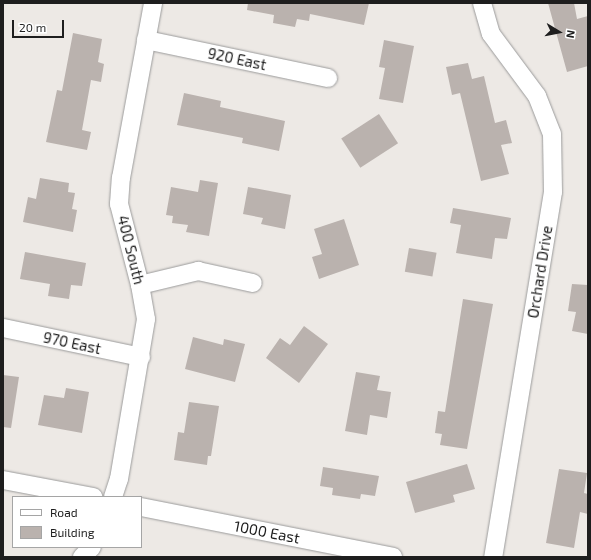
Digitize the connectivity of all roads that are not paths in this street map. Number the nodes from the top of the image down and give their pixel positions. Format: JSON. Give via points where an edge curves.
{"nodes":[{"id":1,"x":153,"y":3,"type":"edge"},
{"id":2,"x":482,"y":3,"type":"edge"},
{"id":3,"x":146,"y":40,"type":"junction"},
{"id":4,"x":328,"y":78,"type":"dead end"},
{"id":5,"x":253,"y":283,"type":"dead end"},
{"id":6,"x":140,"y":285,"type":"junction"},
{"id":7,"x":3,"y":328,"type":"edge"},
{"id":8,"x":141,"y":357,"type":"junction"},
{"id":9,"x":3,"y":480,"type":"edge"},
{"id":10,"x":88,"y":496,"type":"edge"},
{"id":11,"x":113,"y":496,"type":"edge"},
{"id":12,"x":142,"y":506,"type":"edge"},
{"id":13,"x":91,"y":548,"type":"edge"},
{"id":14,"x":82,"y":557,"type":"edge"},
{"id":15,"x":393,"y":557,"type":"edge"},
{"id":16,"x":494,"y":557,"type":"edge"}],
"edges":[{"from":1,"to":3,"type":"street","name":"400 South"},
{"from":2,"to":16,"type":"street","name":"Orchard Drive","via":[[491,34],[537,96],[552,134],[553,192]]},
{"from":3,"to":4,"type":"street","name":"920 East"},
{"from":3,"to":6,"type":"street","name":"400 South","via":[[121,178],[119,204]]},
{"from":5,"to":6,"type":"street","via":[[198,271]]},
{"from":6,"to":8,"type":"street","name":"400 South","via":[[146,319]]},
{"from":7,"to":8,"type":"street","name":"970 East"},
{"from":8,"to":11,"type":"street","name":"400 South","via":[[119,479]]},
{"from":9,"to":10,"type":"street"},
{"from":12,"to":15,"type":"street","name":"1000 East"},
{"from":13,"to":14,"type":"street"}]}
